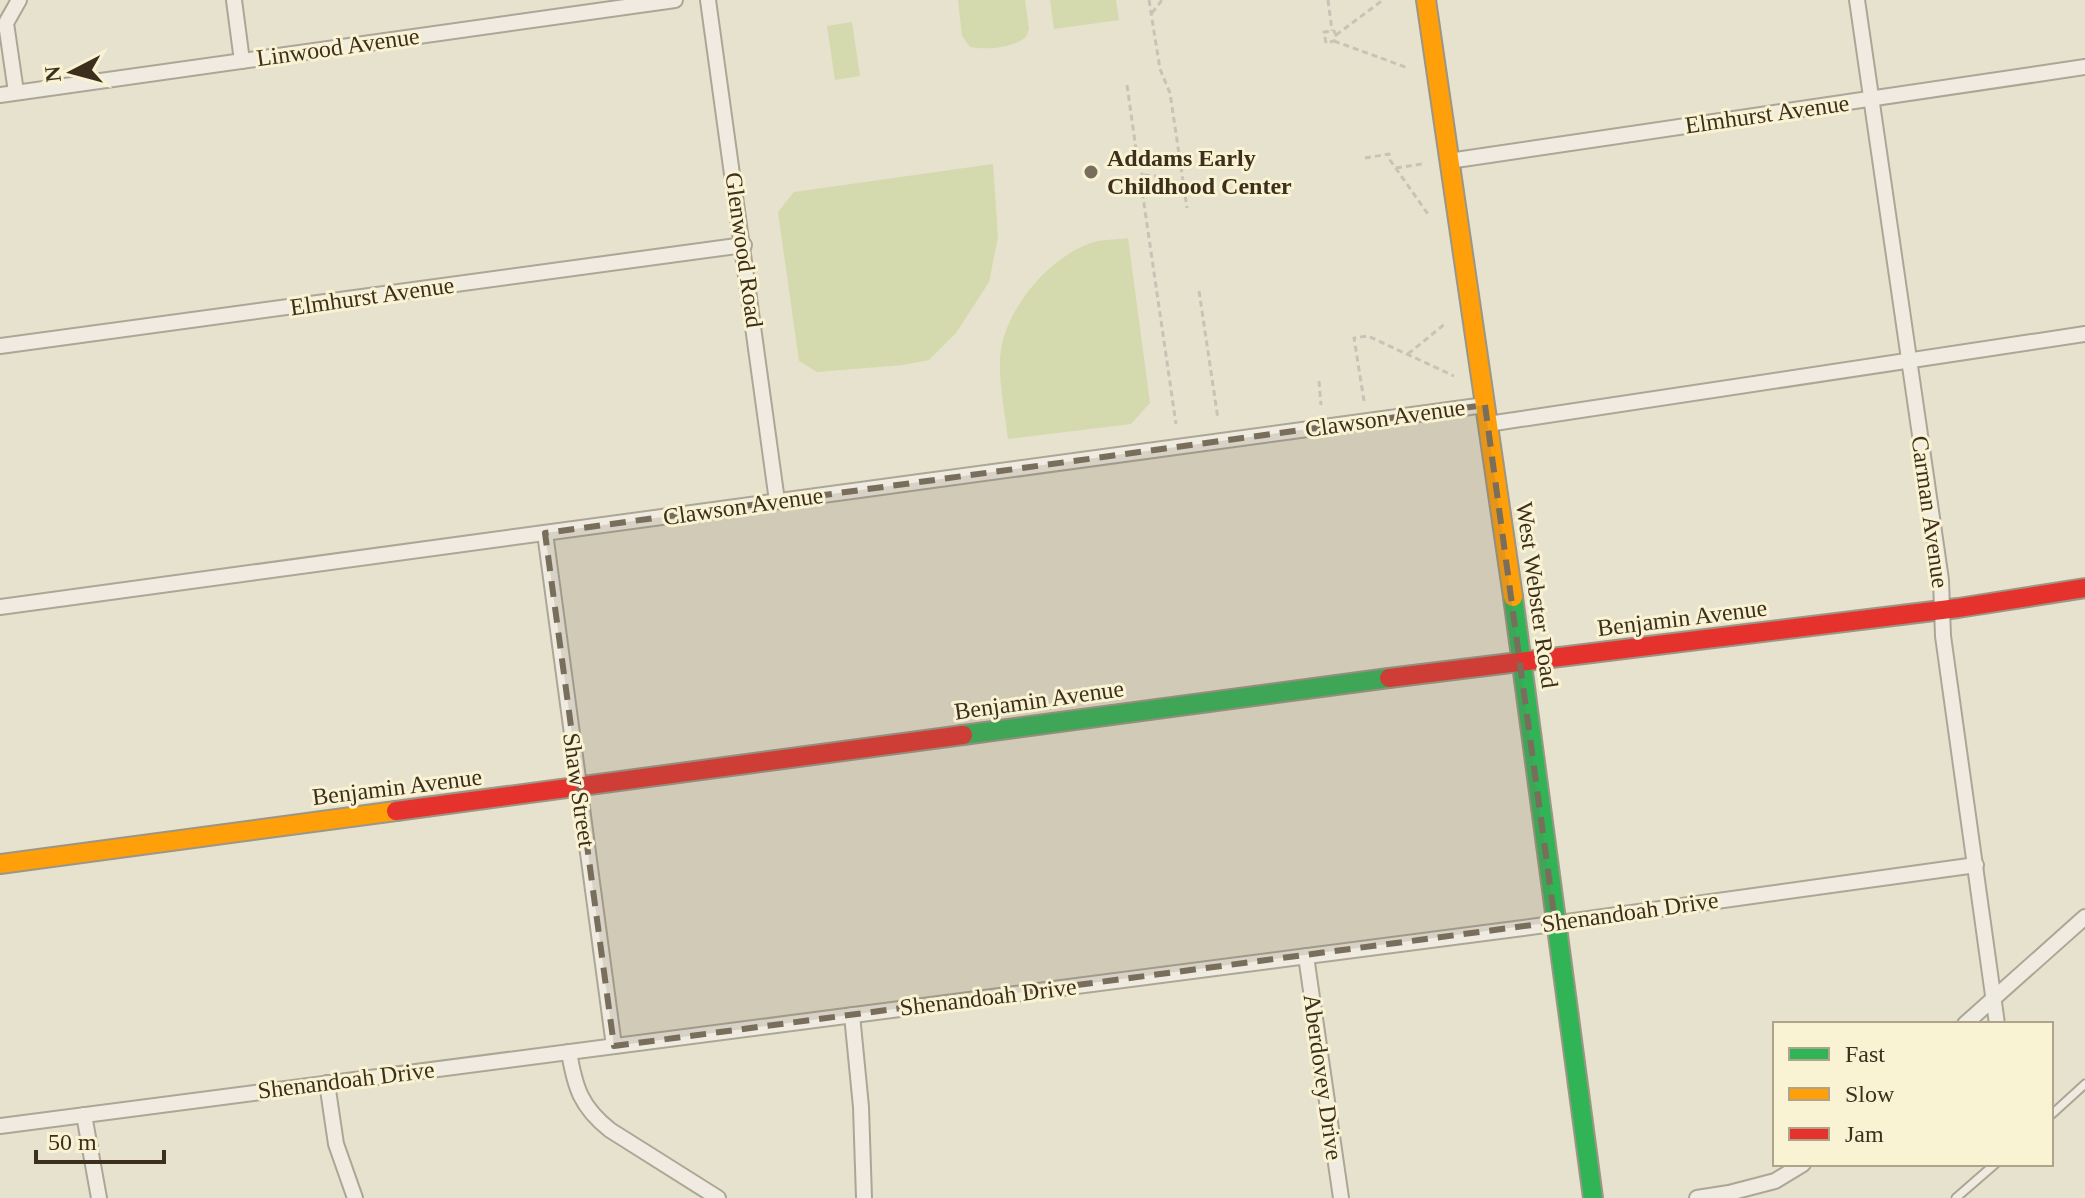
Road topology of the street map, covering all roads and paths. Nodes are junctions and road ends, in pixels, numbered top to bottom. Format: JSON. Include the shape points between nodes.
{"nodes":[{"id":1,"x":19,"y":0,"type":"edge"},
{"id":2,"x":234,"y":0,"type":"edge"},
{"id":3,"x":675,"y":0,"type":"edge"},
{"id":4,"x":708,"y":0,"type":"edge"},
{"id":5,"x":1149,"y":0,"type":"edge"},
{"id":6,"x":1162,"y":0,"type":"edge"},
{"id":7,"x":1328,"y":0,"type":"edge"},
{"id":8,"x":1383,"y":0,"type":"edge"},
{"id":9,"x":1426,"y":0,"type":"edge"},
{"id":10,"x":1857,"y":0,"type":"edge"},
{"id":11,"x":1151,"y":15,"type":"junction"},
{"id":12,"x":3,"y":20,"type":"edge"},
{"id":13,"x":1334,"y":33,"type":"junction"},
{"id":14,"x":1334,"y":41,"type":"junction"},
{"id":15,"x":242,"y":61,"type":"junction"},
{"id":16,"x":2085,"y":67,"type":"edge"},
{"id":17,"x":1408,"y":68,"type":"dead end"},
{"id":18,"x":1127,"y":85,"type":"dead end"},
{"id":19,"x":16,"y":92,"type":"junction"},
{"id":20,"x":0,"y":95,"type":"edge"},
{"id":21,"x":1871,"y":99,"type":"junction"},
{"id":22,"x":1365,"y":158,"type":"dead end"},
{"id":23,"x":1449,"y":161,"type":"junction"},
{"id":24,"x":1422,"y":164,"type":"dead end"},
{"id":25,"x":1396,"y":168,"type":"junction"},
{"id":26,"x":1143,"y":175,"type":"junction"},
{"id":27,"x":1156,"y":176,"type":"dead end"},
{"id":28,"x":1187,"y":208,"type":"dead end"},
{"id":29,"x":1430,"y":217,"type":"dead end"},
{"id":30,"x":744,"y":245,"type":"junction"},
{"id":31,"x":1199,"y":291,"type":"dead end"},
{"id":32,"x":1446,"y":323,"type":"dead end"},
{"id":33,"x":2085,"y":334,"type":"edge"},
{"id":34,"x":0,"y":346,"type":"edge"},
{"id":35,"x":1408,"y":354,"type":"junction"},
{"id":36,"x":1909,"y":360,"type":"junction"},
{"id":37,"x":1454,"y":376,"type":"dead end"},
{"id":38,"x":1319,"y":381,"type":"dead end"},
{"id":39,"x":1364,"y":401,"type":"dead end"},
{"id":40,"x":1321,"y":405,"type":"dead end"},
{"id":41,"x":1486,"y":414,"type":"junction"},
{"id":42,"x":1218,"y":419,"type":"dead end"},
{"id":43,"x":1176,"y":424,"type":"dead end"},
{"id":44,"x":777,"y":501,"type":"junction"},
{"id":45,"x":545,"y":533,"type":"junction"},
{"id":46,"x":2085,"y":588,"type":"edge"},
{"id":47,"x":0,"y":600,"type":"edge"},
{"id":48,"x":0,"y":607,"type":"edge"},
{"id":49,"x":1944,"y":610,"type":"junction"},
{"id":50,"x":1522,"y":661,"type":"junction"},
{"id":51,"x":579,"y":788,"type":"junction"},
{"id":52,"x":0,"y":864,"type":"edge"},
{"id":53,"x":1976,"y":865,"type":"junction"},
{"id":54,"x":2085,"y":917,"type":"edge"},
{"id":55,"x":1555,"y":922,"type":"junction"},
{"id":56,"x":1306,"y":956,"type":"junction"},
{"id":57,"x":1995,"y":998,"type":"junction"},
{"id":58,"x":852,"y":1015,"type":"junction"},
{"id":59,"x":1967,"y":1022,"type":"edge"},
{"id":60,"x":1997,"y":1022,"type":"edge"},
{"id":61,"x":614,"y":1046,"type":"junction"},
{"id":62,"x":569,"y":1052,"type":"junction"},
{"id":63,"x":327,"y":1083,"type":"junction"},
{"id":64,"x":2085,"y":1084,"type":"edge"},
{"id":65,"x":2053,"y":1113,"type":"edge"},
{"id":66,"x":84,"y":1115,"type":"junction"},
{"id":67,"x":0,"y":1126,"type":"edge"},
{"id":68,"x":1800,"y":1166,"type":"edge"},
{"id":69,"x":1993,"y":1166,"type":"edge"},
{"id":70,"x":99,"y":1198,"type":"edge"},
{"id":71,"x":355,"y":1198,"type":"edge"},
{"id":72,"x":718,"y":1198,"type":"edge"},
{"id":73,"x":864,"y":1198,"type":"edge"},
{"id":74,"x":1341,"y":1198,"type":"edge"},
{"id":75,"x":1593,"y":1198,"type":"edge"},
{"id":76,"x":1697,"y":1198,"type":"edge"},
{"id":77,"x":1956,"y":1198,"type":"edge"}],
"edges":[{"from":1,"to":12,"type":"street"},
{"from":2,"to":15,"type":"street"},
{"from":3,"to":15,"type":"street","name":"Linwood Avenue"},
{"from":4,"to":30,"type":"street","name":"Glenwood Road"},
{"from":5,"to":11,"type":"path"},
{"from":6,"to":11,"type":"path"},
{"from":7,"to":13,"type":"path"},
{"from":8,"to":13,"type":"path"},
{"from":9,"to":23,"type":"street","name":"West Webster Road"},
{"from":10,"to":21,"type":"street","name":"Carman Avenue"},
{"from":11,"to":28,"type":"path","via":[[1160,69],[1170,93]]},
{"from":12,"to":19,"type":"street"},
{"from":13,"to":14,"type":"path"},
{"from":13,"to":14,"type":"path","via":[[1324,32],[1326,43]]},
{"from":14,"to":17,"type":"path"},
{"from":15,"to":19,"type":"street","name":"Linwood Avenue"},
{"from":16,"to":21,"type":"street","name":"Elmhurst Avenue"},
{"from":18,"to":26,"type":"path"},
{"from":19,"to":20,"type":"street","name":"Linwood Avenue"},
{"from":21,"to":23,"type":"street","name":"Elmhurst Avenue"},
{"from":21,"to":36,"type":"street","name":"Carman Avenue"},
{"from":22,"to":25,"type":"path","via":[[1389,154]]},
{"from":23,"to":41,"type":"street","name":"West Webster Road"},
{"from":24,"to":25,"type":"path"},
{"from":25,"to":29,"type":"path"},
{"from":26,"to":27,"type":"path"},
{"from":26,"to":43,"type":"path"},
{"from":30,"to":34,"type":"street","name":"Elmhurst Avenue"},
{"from":30,"to":44,"type":"street","name":"Glenwood Road"},
{"from":31,"to":42,"type":"path"},
{"from":32,"to":35,"type":"path"},
{"from":33,"to":36,"type":"street","name":"Clawson Avenue"},
{"from":35,"to":37,"type":"path"},
{"from":35,"to":39,"type":"path","via":[[1368,336],[1354,338]]},
{"from":36,"to":41,"type":"street","name":"Clawson Avenue"},
{"from":36,"to":49,"type":"street","name":"Carman Avenue"},
{"from":38,"to":40,"type":"path"},
{"from":41,"to":44,"type":"street","name":"Clawson Avenue"},
{"from":41,"to":50,"type":"street","name":"West Webster Road"},
{"from":44,"to":45,"type":"street","name":"Clawson Avenue"},
{"from":45,"to":48,"type":"street","name":"Clawson Avenue"},
{"from":45,"to":51,"type":"street","name":"Shaw Street"},
{"from":46,"to":49,"type":"street","name":"Benjamin Avenue"},
{"from":47,"to":48,"type":"street"},
{"from":49,"to":50,"type":"street","name":"Benjamin Avenue"},
{"from":49,"to":53,"type":"street","name":"Carman Avenue","via":[[1943,636]]},
{"from":50,"to":51,"type":"street","name":"Benjamin Avenue"},
{"from":50,"to":55,"type":"street","name":"West Webster Road"},
{"from":51,"to":52,"type":"street","name":"Benjamin Avenue"},
{"from":51,"to":61,"type":"street","name":"Shaw Street"},
{"from":53,"to":55,"type":"street","name":"Shenandoah Drive"},
{"from":53,"to":57,"type":"street","name":"Carman Avenue"},
{"from":54,"to":57,"type":"street"},
{"from":55,"to":56,"type":"street","name":"Shenandoah Drive"},
{"from":55,"to":75,"type":"street","name":"West Webster Road"},
{"from":56,"to":58,"type":"street","name":"Shenandoah Drive"},
{"from":56,"to":74,"type":"street","name":"Aberdovey Drive"},
{"from":57,"to":59,"type":"street"},
{"from":57,"to":60,"type":"street","name":"Carman Avenue"},
{"from":58,"to":61,"type":"street","name":"Shenandoah Drive"},
{"from":58,"to":73,"type":"street"},
{"from":61,"to":62,"type":"street","name":"Shenandoah Drive"},
{"from":62,"to":63,"type":"street","name":"Shenandoah Drive"},
{"from":62,"to":72,"type":"street","via":[[579,1094],[595,1118]]},
{"from":63,"to":66,"type":"street","name":"Shenandoah Drive"},
{"from":63,"to":71,"type":"street","via":[[336,1144]]},
{"from":64,"to":65,"type":"lane"},
{"from":66,"to":67,"type":"street","name":"Shenandoah Drive"},
{"from":66,"to":70,"type":"street"},
{"from":68,"to":76,"type":"street","via":[[1775,1181]]},
{"from":69,"to":77,"type":"lane"}]}
